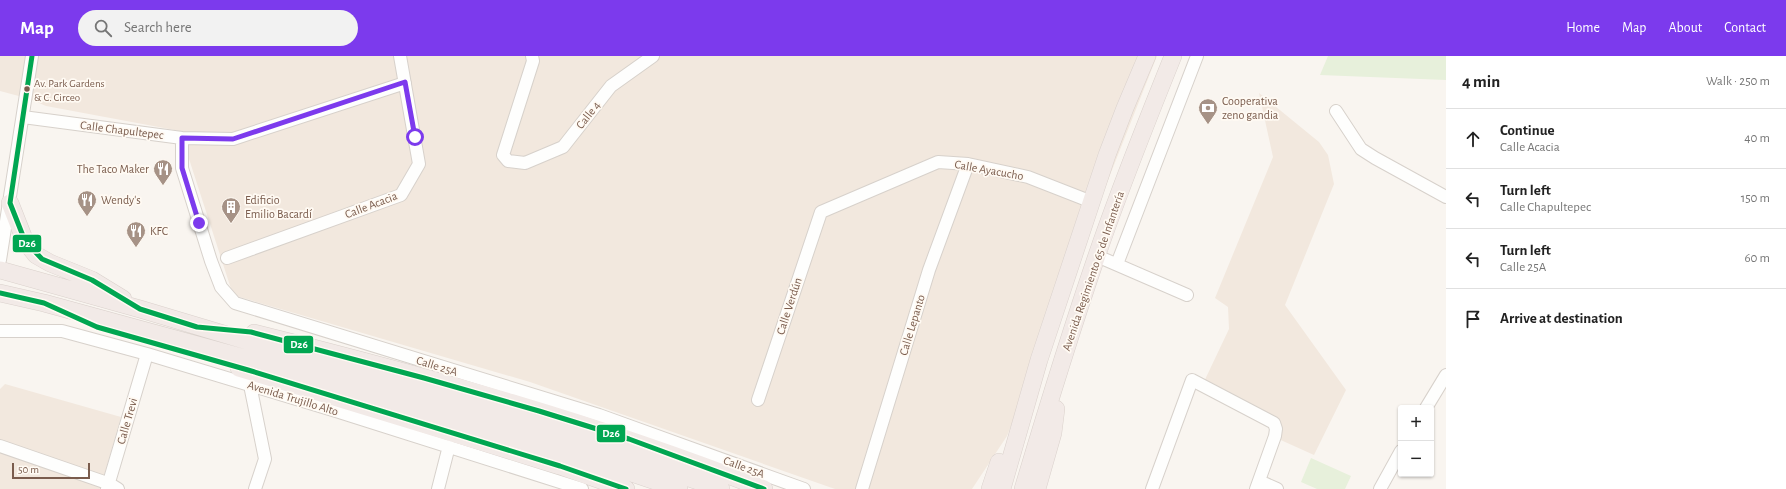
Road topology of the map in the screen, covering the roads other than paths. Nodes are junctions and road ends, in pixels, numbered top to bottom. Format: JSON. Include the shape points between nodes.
{"nodes":[{"id":1,"x":32,"y":56,"type":"edge"},
{"id":2,"x":400,"y":56,"type":"edge"},
{"id":3,"x":532,"y":56,"type":"edge"},
{"id":4,"x":653,"y":56,"type":"edge"},
{"id":5,"x":1147,"y":56,"type":"edge"},
{"id":6,"x":1173,"y":56,"type":"edge"},
{"id":7,"x":1197,"y":56,"type":"edge"},
{"id":8,"x":405,"y":82,"type":"junction"},
{"id":9,"x":1336,"y":111,"type":"dead end"},
{"id":10,"x":23,"y":117,"type":"junction"},
{"id":11,"x":182,"y":138,"type":"junction"},
{"id":12,"x":968,"y":164,"type":"junction"},
{"id":13,"x":1446,"y":197,"type":"edge"},
{"id":14,"x":5,"y":202,"type":"edge"},
{"id":15,"x":1092,"y":202,"type":"junction"},
{"id":16,"x":821,"y":212,"type":"joint"},
{"id":17,"x":1097,"y":256,"type":"junction"},
{"id":18,"x":227,"y":258,"type":"dead end"},
{"id":19,"x":0,"y":260,"type":"edge"},
{"id":20,"x":1117,"y":264,"type":"junction"},
{"id":21,"x":0,"y":270,"type":"edge"},
{"id":22,"x":0,"y":293,"type":"edge"},
{"id":23,"x":1187,"y":296,"type":"dead end"},
{"id":24,"x":44,"y":303,"type":"junction"},
{"id":25,"x":140,"y":309,"type":"junction"},
{"id":26,"x":197,"y":327,"type":"junction"},
{"id":27,"x":0,"y":330,"type":"edge"},
{"id":28,"x":147,"y":354,"type":"junction"},
{"id":29,"x":1062,"y":359,"type":"junction"},
{"id":30,"x":1039,"y":360,"type":"junction"},
{"id":31,"x":1446,"y":375,"type":"edge"},
{"id":32,"x":357,"y":382,"type":"junction"},
{"id":33,"x":250,"y":385,"type":"junction"},
{"id":34,"x":758,"y":400,"type":"dead end"},
{"id":35,"x":1428,"y":405,"type":"edge"},
{"id":36,"x":0,"y":446,"type":"edge"},
{"id":37,"x":449,"y":446,"type":"junction"},
{"id":38,"x":1398,"y":456,"type":"edge"},
{"id":39,"x":560,"y":485,"type":"edge"},
{"id":40,"x":1258,"y":485,"type":"edge"},
{"id":41,"x":112,"y":487,"type":"edge"},
{"id":42,"x":255,"y":489,"type":"edge"},
{"id":43,"x":438,"y":489,"type":"edge"},
{"id":44,"x":582,"y":489,"type":"edge"},
{"id":45,"x":626,"y":489,"type":"edge"},
{"id":46,"x":679,"y":489,"type":"edge"},
{"id":47,"x":721,"y":489,"type":"edge"},
{"id":48,"x":764,"y":489,"type":"edge"},
{"id":49,"x":804,"y":489,"type":"edge"},
{"id":50,"x":862,"y":489,"type":"edge"},
{"id":51,"x":990,"y":489,"type":"edge"},
{"id":52,"x":1002,"y":489,"type":"edge"},
{"id":53,"x":1023,"y":489,"type":"edge"},
{"id":54,"x":1037,"y":489,"type":"edge"},
{"id":55,"x":1152,"y":489,"type":"edge"},
{"id":56,"x":1277,"y":489,"type":"edge"},
{"id":57,"x":1380,"y":489,"type":"edge"}],
"edges":[{"from":1,"to":10,"type":"street"},
{"from":2,"to":8,"type":"street","name":"Calle Acacia"},
{"from":3,"to":4,"type":"street","name":"Calle 4","via":[[533,61],[503,155],[508,161],[525,163],[563,147],[611,86]]},
{"from":5,"to":15,"type":"highway","name":"Avenida Regimiento 65 de Infantería","via":[[1125,108]]},
{"from":6,"to":17,"type":"highway","name":"Avenida Regimiento 65 de Infantería"},
{"from":7,"to":20,"type":"street"},
{"from":8,"to":11,"type":"street","name":"Calle Chapultepec","via":[[233,139]]},
{"from":8,"to":18,"type":"street","name":"Calle Acacia","via":[[419,164],[401,195]]},
{"from":9,"to":13,"type":"street","via":[[1361,149]]},
{"from":10,"to":11,"type":"street","name":"Calle Chapultepec"},
{"from":10,"to":14,"type":"street"},
{"from":11,"to":49,"type":"street","name":"Calle 25A","via":[[182,168],[211,261],[221,287],[235,303],[599,415]]},
{"from":12,"to":15,"type":"street","name":"Calle Ayacucho","via":[[1028,177]]},
{"from":12,"to":16,"type":"street","name":"Calle Ayacucho","via":[[938,162]]},
{"from":12,"to":50,"type":"street","name":"Calle Lepanto","via":[[929,270]]},
{"from":14,"to":19,"type":"street"},
{"from":14,"to":25,"type":"highway","via":[[25,242],[36,255],[92,280]]},
{"from":15,"to":30,"type":"highway","name":"Avenida Regimiento 65 de Infantería"},
{"from":16,"to":34,"type":"street","name":"Calle Verdún"},
{"from":17,"to":20,"type":"street"},
{"from":17,"to":29,"type":"highway","name":"Avenida Regimiento 65 de Infantería"},
{"from":20,"to":23,"type":"street"},
{"from":21,"to":25,"type":"highway"},
{"from":22,"to":24,"type":"highway"},
{"from":24,"to":32,"type":"highway"},
{"from":24,"to":45,"type":"highway","via":[[97,328],[256,372],[560,466]]},
{"from":25,"to":26,"type":"highway"},
{"from":26,"to":32,"type":"highway"},
{"from":26,"to":48,"type":"highway","via":[[251,332],[424,378],[629,439]]},
{"from":27,"to":28,"type":"street","name":"Avenida Trujillo Alto","via":[[62,331]]},
{"from":28,"to":33,"type":"street","name":"Avenida Trujillo Alto"},
{"from":28,"to":41,"type":"street","name":"Calle Trevi"},
{"from":29,"to":53,"type":"highway","name":"Avenida Regimiento 65 de Infantería"},
{"from":29,"to":54,"type":"highway","via":[[1053,433]]},
{"from":30,"to":51,"type":"highway","via":[[1015,410]]},
{"from":30,"to":52,"type":"highway","name":"Avenida Regimiento 65 de Infantería"},
{"from":31,"to":35,"type":"street"},
{"from":32,"to":46,"type":"highway"},
{"from":32,"to":47,"type":"highway","via":[[570,437]]},
{"from":33,"to":37,"type":"street","name":"Avenida Trujillo Alto"},
{"from":33,"to":42,"type":"street","via":[[265,459]]},
{"from":36,"to":41,"type":"street"},
{"from":37,"to":39,"type":"street","name":"Avenida Trujillo Alto"},
{"from":37,"to":43,"type":"street"},
{"from":38,"to":57,"type":"street"},
{"from":39,"to":44,"type":"street","name":"Avenida Trujillo Alto"},
{"from":40,"to":55,"type":"street","via":[[1275,436],[1274,424],[1192,380]]},
{"from":40,"to":56,"type":"street"}]}
